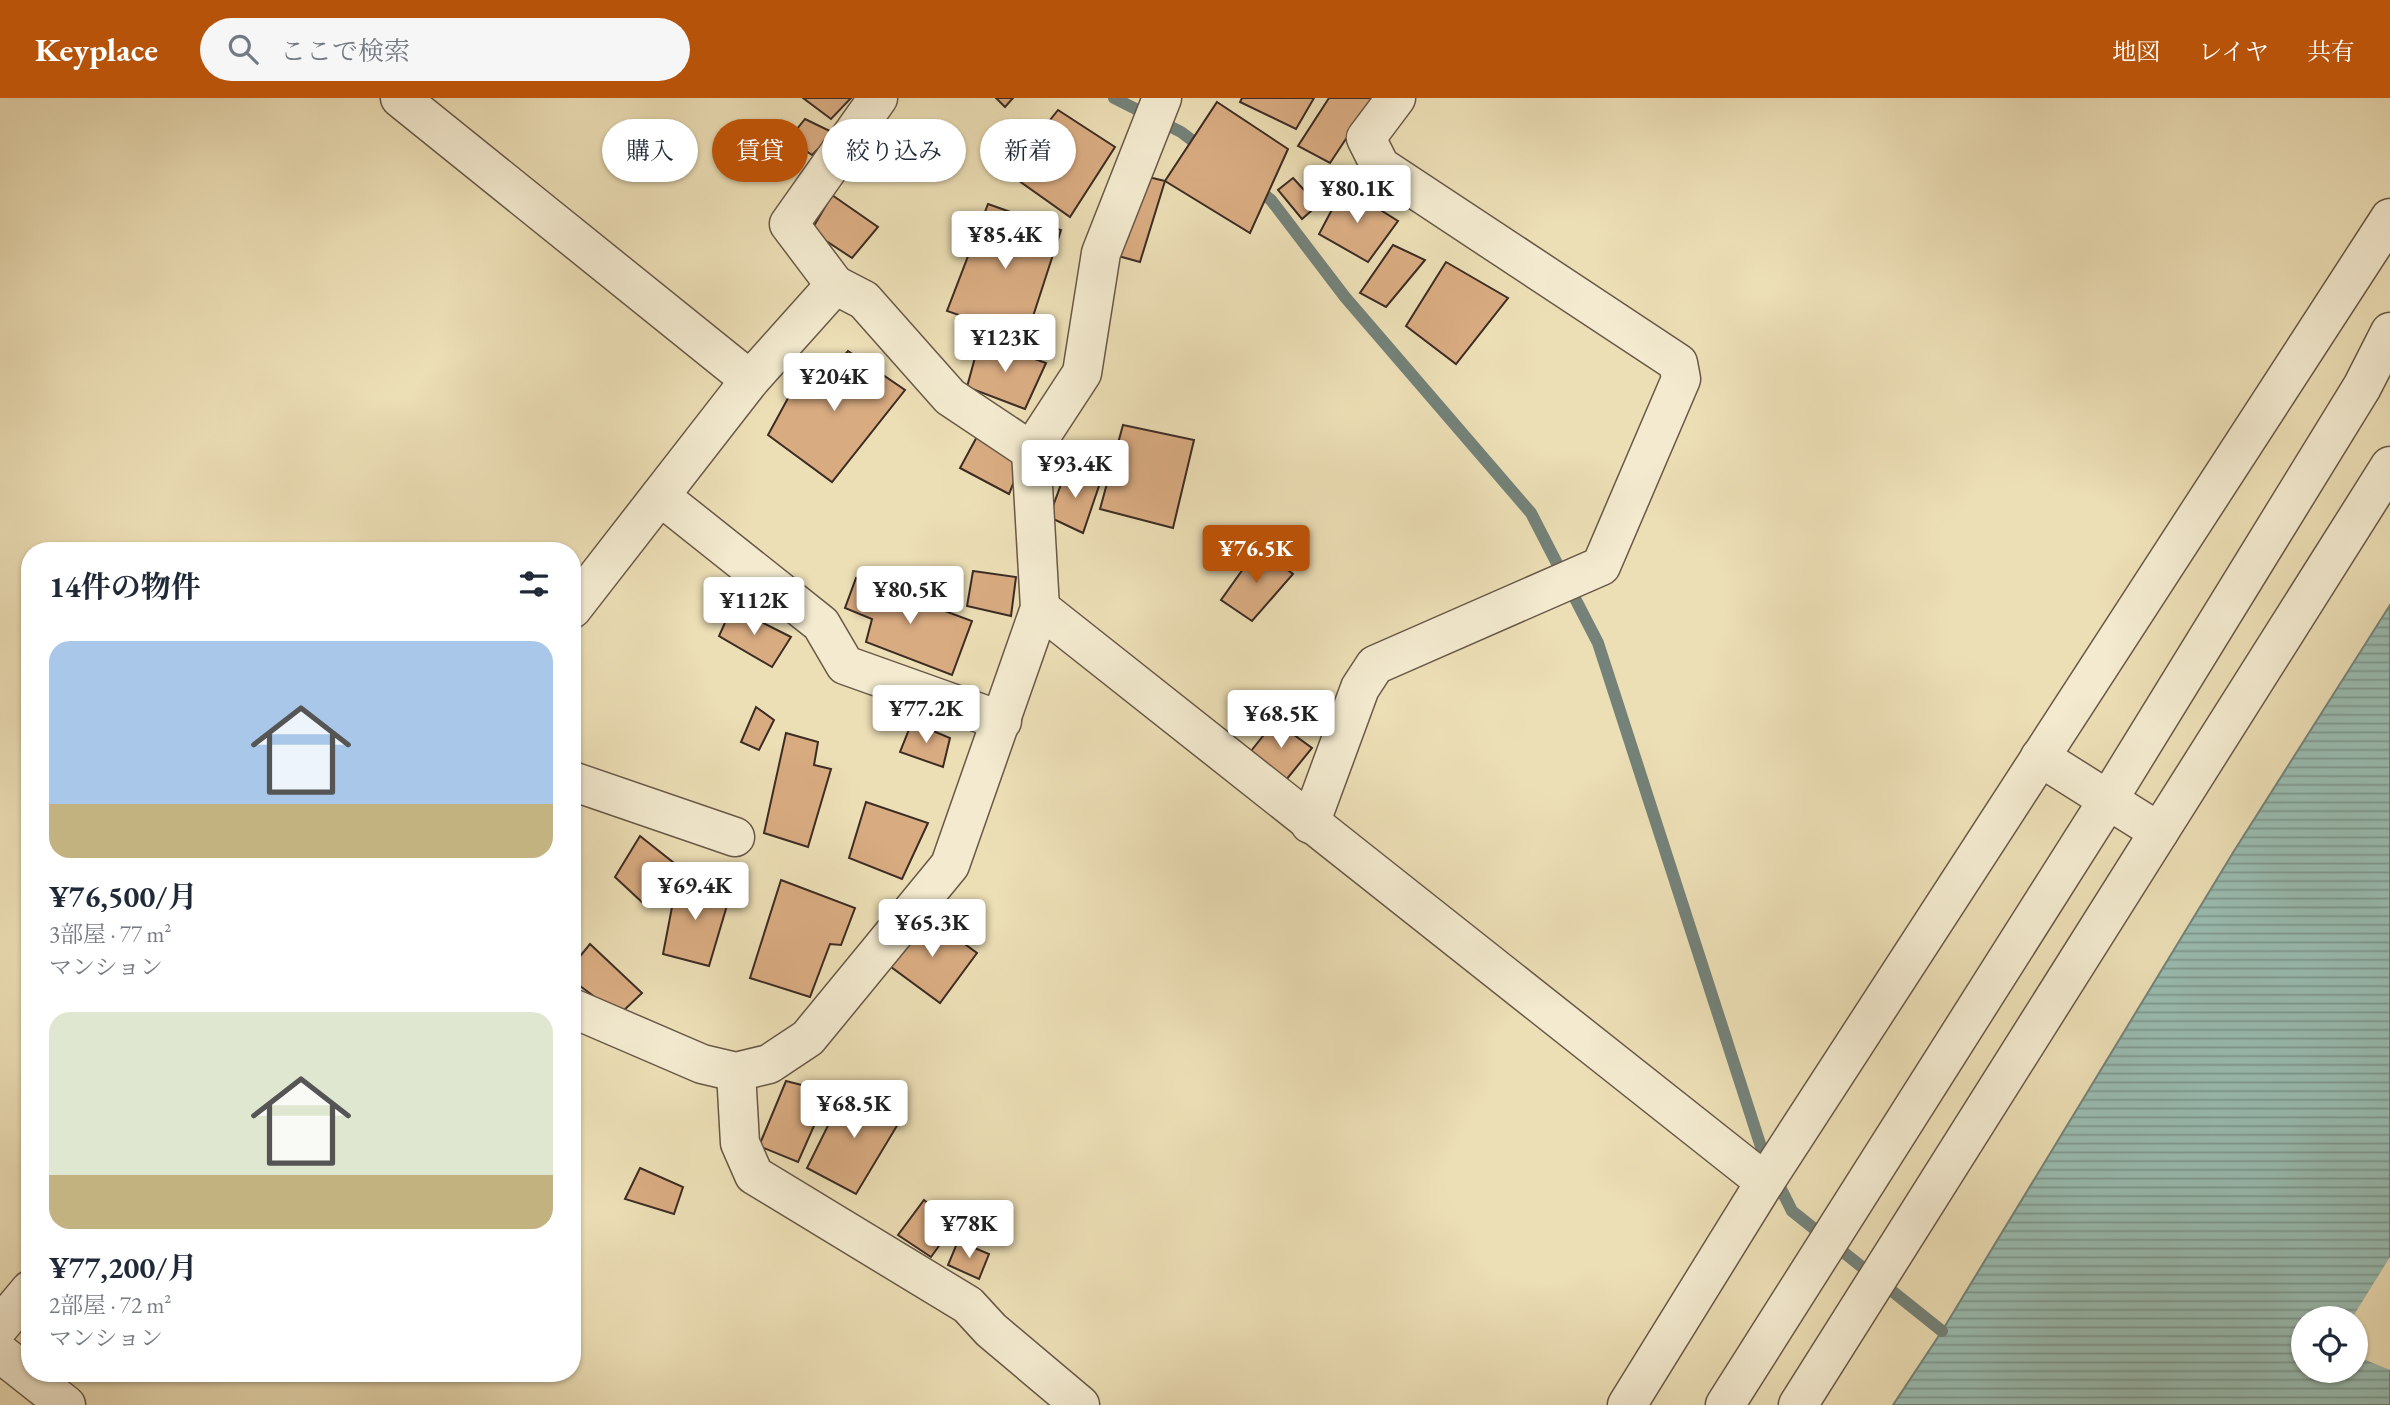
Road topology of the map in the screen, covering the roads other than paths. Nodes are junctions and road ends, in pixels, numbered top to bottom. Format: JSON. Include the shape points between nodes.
{"nodes":[{"id":1,"x":400,"y":98,"type":"edge"},
{"id":2,"x":878,"y":98,"type":"edge"},
{"id":3,"x":1163,"y":98,"type":"edge"},
{"id":4,"x":1396,"y":98,"type":"edge"},
{"id":5,"x":2390,"y":218,"type":"edge"},
{"id":6,"x":835,"y":285,"type":"junction"},
{"id":7,"x":2390,"y":332,"type":"edge"},
{"id":8,"x":750,"y":380,"type":"junction"},
{"id":9,"x":1031,"y":451,"type":"junction"},
{"id":10,"x":2390,"y":466,"type":"edge"},
{"id":11,"x":660,"y":496,"type":"junction"},
{"id":12,"x":581,"y":597,"type":"edge"},
{"id":13,"x":1040,"y":608,"type":"junction"},
{"id":14,"x":1002,"y":721,"type":"junction"},
{"id":15,"x":2040,"y":757,"type":"junction"},
{"id":16,"x":581,"y":783,"type":"edge"},
{"id":17,"x":2108,"y":800,"type":"junction"},
{"id":18,"x":1310,"y":824,"type":"junction"},
{"id":19,"x":2159,"y":832,"type":"junction"},
{"id":20,"x":735,"y":837,"type":"dead end"},
{"id":21,"x":581,"y":1012,"type":"edge"},
{"id":22,"x":736,"y":1072,"type":"junction"},
{"id":23,"x":1765,"y":1182,"type":"junction"},
{"id":24,"x":21,"y":1301,"type":"edge"},
{"id":25,"x":0,"y":1326,"type":"edge"},
{"id":26,"x":0,"y":1353,"type":"edge"},
{"id":27,"x":21,"y":1370,"type":"edge"},
{"id":28,"x":37,"y":1382,"type":"edge"},
{"id":29,"x":66,"y":1405,"type":"edge"},
{"id":30,"x":1080,"y":1405,"type":"edge"},
{"id":31,"x":1627,"y":1405,"type":"edge"},
{"id":32,"x":1725,"y":1405,"type":"edge"},
{"id":33,"x":1798,"y":1405,"type":"edge"}],
"edges":[{"from":1,"to":8,"type":"street"},
{"from":2,"to":6,"type":"street","via":[[789,224]]},
{"from":3,"to":9,"type":"street","via":[[1101,253],[1082,373]]},
{"from":4,"to":18,"type":"street","via":[[1366,138],[1380,166],[1678,363],[1681,379],[1601,566],[1376,665],[1360,688]]},
{"from":5,"to":15,"type":"street"},
{"from":6,"to":8,"type":"street"},
{"from":6,"to":9,"type":"street","via":[[864,300],[950,397]]},
{"from":7,"to":17,"type":"street","via":[[2362,387]]},
{"from":8,"to":11,"type":"street"},
{"from":9,"to":13,"type":"street"},
{"from":10,"to":19,"type":"street"},
{"from":11,"to":12,"type":"street"},
{"from":11,"to":14,"type":"street","via":[[821,624],[845,665]]},
{"from":13,"to":14,"type":"street"},
{"from":13,"to":18,"type":"street"},
{"from":14,"to":22,"type":"street","via":[[950,865],[808,1038],[769,1064]]},
{"from":15,"to":17,"type":"street"},
{"from":15,"to":23,"type":"street"},
{"from":16,"to":20,"type":"street"},
{"from":17,"to":19,"type":"street"},
{"from":17,"to":32,"type":"street"},
{"from":18,"to":23,"type":"street"},
{"from":19,"to":33,"type":"street"},
{"from":21,"to":22,"type":"street","via":[[702,1064]]},
{"from":22,"to":30,"type":"street","via":[[740,1143],[754,1175],[968,1305]]},
{"from":23,"to":31,"type":"street"},
{"from":24,"to":25,"type":"street"},
{"from":26,"to":27,"type":"street"},
{"from":28,"to":29,"type":"street"}]}
